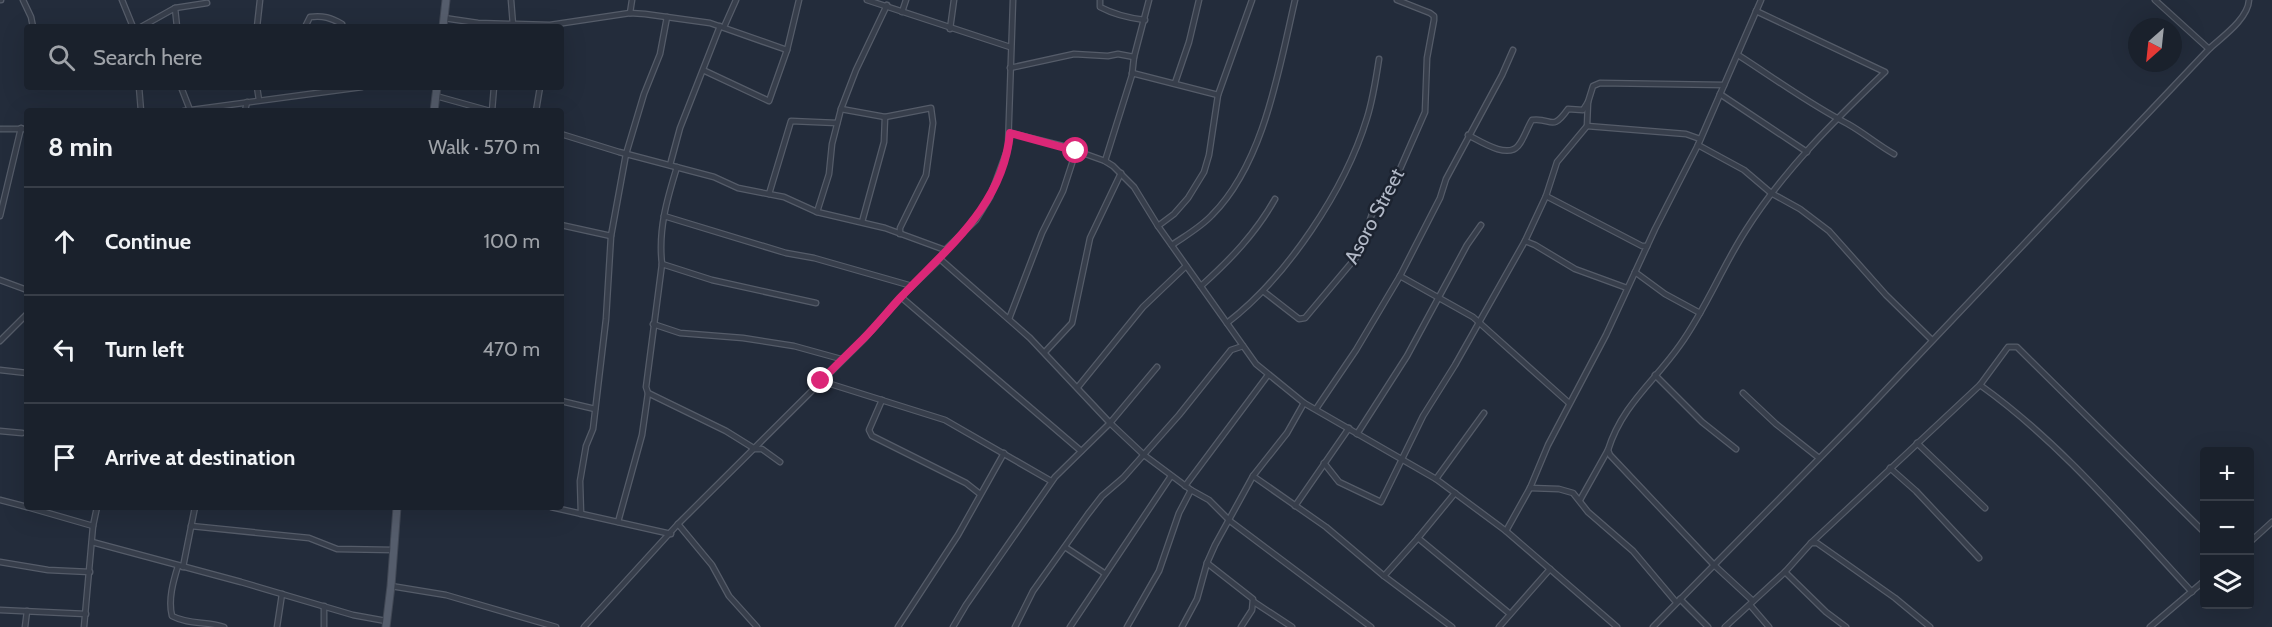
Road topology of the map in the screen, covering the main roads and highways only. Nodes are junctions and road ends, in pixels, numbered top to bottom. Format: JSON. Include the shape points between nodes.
{"nodes":[{"id":1,"x":446,"y":0,"type":"edge"},
{"id":2,"x":443,"y":24,"type":"edge"},
{"id":3,"x":437,"y":90,"type":"edge"},
{"id":4,"x":434,"y":108,"type":"edge"},
{"id":5,"x":397,"y":510,"type":"edge"},
{"id":6,"x":386,"y":624,"type":"edge"}],
"edges":[{"from":1,"to":2,"type":"main road"},
{"from":3,"to":4,"type":"main road"},
{"from":5,"to":6,"type":"main road"}]}
